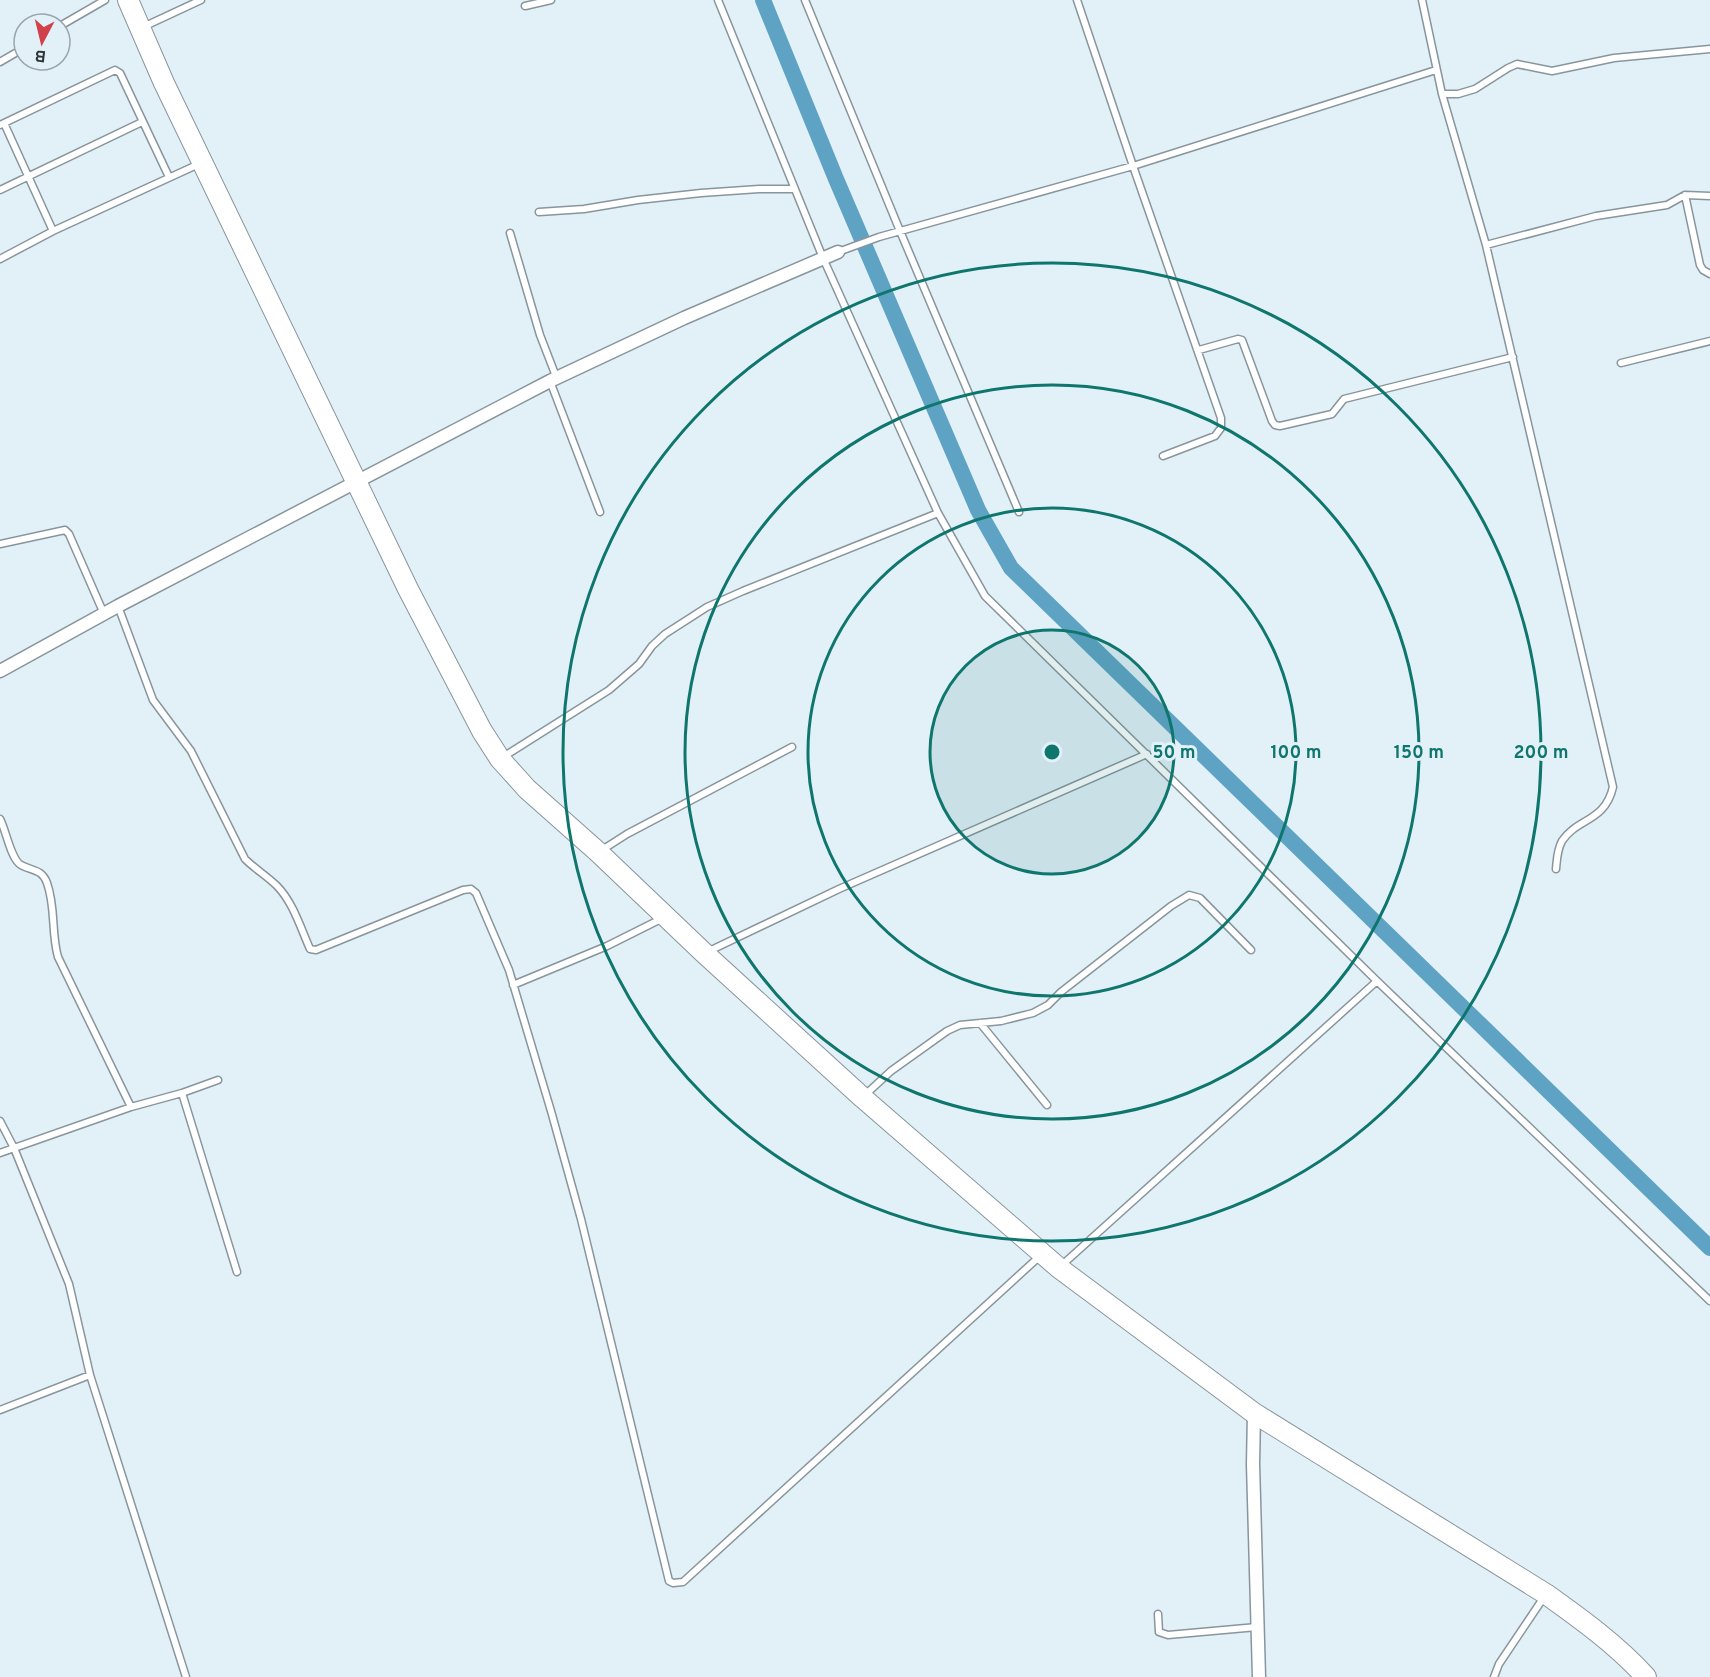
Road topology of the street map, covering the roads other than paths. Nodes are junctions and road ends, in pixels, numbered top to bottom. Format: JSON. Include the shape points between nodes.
{"nodes":[{"id":1,"x":105,"y":0,"type":"edge"},
{"id":2,"x":128,"y":0,"type":"edge"},
{"id":3,"x":201,"y":0,"type":"edge"},
{"id":4,"x":551,"y":0,"type":"edge"},
{"id":5,"x":718,"y":0,"type":"edge"},
{"id":6,"x":805,"y":0,"type":"edge"},
{"id":7,"x":1077,"y":0,"type":"edge"},
{"id":8,"x":1422,"y":0,"type":"edge"},
{"id":9,"x":525,"y":6,"type":"dead end"},
{"id":10,"x":72,"y":19,"type":"edge"},
{"id":11,"x":139,"y":28,"type":"junction"},
{"id":12,"x":1710,"y":49,"type":"edge"},
{"id":13,"x":1436,"y":70,"type":"junction"},
{"id":14,"x":1442,"y":94,"type":"junction"},
{"id":15,"x":142,"y":122,"type":"junction"},
{"id":16,"x":2,"y":124,"type":"edge"},
{"id":17,"x":202,"y":162,"type":"junction"},
{"id":18,"x":1133,"y":166,"type":"junction"},
{"id":19,"x":28,"y":177,"type":"junction"},
{"id":20,"x":169,"y":177,"type":"junction"},
{"id":21,"x":794,"y":189,"type":"junction"},
{"id":22,"x":0,"y":190,"type":"edge"},
{"id":23,"x":1685,"y":195,"type":"junction"},
{"id":24,"x":1710,"y":196,"type":"edge"},
{"id":25,"x":539,"y":212,"type":"dead end"},
{"id":26,"x":53,"y":231,"type":"junction"},
{"id":27,"x":900,"y":231,"type":"junction"},
{"id":28,"x":510,"y":233,"type":"dead end"},
{"id":29,"x":1486,"y":244,"type":"junction"},
{"id":30,"x":838,"y":252,"type":"joint"},
{"id":31,"x":823,"y":258,"type":"junction"},
{"id":32,"x":0,"y":259,"type":"edge"},
{"id":33,"x":1710,"y":274,"type":"edge"},
{"id":34,"x":1710,"y":341,"type":"edge"},
{"id":35,"x":1199,"y":350,"type":"junction"},
{"id":36,"x":1513,"y":357,"type":"junction"},
{"id":37,"x":1621,"y":363,"type":"dead end"},
{"id":38,"x":553,"y":380,"type":"junction"},
{"id":39,"x":1163,"y":456,"type":"dead end"},
{"id":40,"x":356,"y":483,"type":"junction"},
{"id":41,"x":600,"y":512,"type":"dead end"},
{"id":42,"x":1019,"y":512,"type":"dead end"},
{"id":43,"x":938,"y":513,"type":"junction"},
{"id":44,"x":0,"y":544,"type":"edge"},
{"id":45,"x":118,"y":606,"type":"junction"},
{"id":46,"x":104,"y":614,"type":"junction"},
{"id":47,"x":0,"y":671,"type":"edge"},
{"id":48,"x":792,"y":747,"type":"dead end"},
{"id":49,"x":1147,"y":754,"type":"junction"},
{"id":50,"x":500,"y":759,"type":"junction"},
{"id":51,"x":0,"y":819,"type":"edge"},
{"id":52,"x":598,"y":852,"type":"junction"},
{"id":53,"x":1556,"y":869,"type":"dead end"},
{"id":54,"x":666,"y":916,"type":"junction"},
{"id":55,"x":1251,"y":950,"type":"dead end"},
{"id":56,"x":704,"y":953,"type":"junction"},
{"id":57,"x":1377,"y":981,"type":"junction"},
{"id":58,"x":513,"y":985,"type":"junction"},
{"id":59,"x":980,"y":1023,"type":"junction"},
{"id":60,"x":218,"y":1080,"type":"dead end"},
{"id":61,"x":182,"y":1093,"type":"junction"},
{"id":62,"x":862,"y":1098,"type":"junction"},
{"id":63,"x":1047,"y":1105,"type":"dead end"},
{"id":64,"x":131,"y":1107,"type":"junction"},
{"id":65,"x":0,"y":1121,"type":"edge"},
{"id":66,"x":14,"y":1149,"type":"junction"},
{"id":67,"x":0,"y":1154,"type":"edge"},
{"id":68,"x":1043,"y":1254,"type":"junction"},
{"id":69,"x":1059,"y":1268,"type":"junction"},
{"id":70,"x":237,"y":1272,"type":"dead end"},
{"id":71,"x":1710,"y":1301,"type":"edge"},
{"id":72,"x":90,"y":1375,"type":"junction"},
{"id":73,"x":0,"y":1410,"type":"edge"},
{"id":74,"x":1254,"y":1413,"type":"junction"},
{"id":75,"x":1546,"y":1594,"type":"junction"},
{"id":76,"x":1158,"y":1614,"type":"dead end"},
{"id":77,"x":1258,"y":1627,"type":"junction"},
{"id":78,"x":186,"y":1677,"type":"edge"},
{"id":79,"x":1259,"y":1677,"type":"edge"},
{"id":80,"x":1494,"y":1677,"type":"edge"},
{"id":81,"x":1646,"y":1677,"type":"edge"}],
"edges":[{"from":1,"to":10,"type":"lane"},
{"from":2,"to":11,"type":"main road"},
{"from":3,"to":11,"type":"lane"},
{"from":4,"to":9,"type":"lane"},
{"from":5,"to":21,"type":"lane"},
{"from":6,"to":27,"type":"lane"},
{"from":7,"to":18,"type":"lane"},
{"from":8,"to":13,"type":"lane"},
{"from":11,"to":17,"type":"main road"},
{"from":12,"to":14,"type":"lane","via":[[1614,58],[1552,71],[1517,64],[1475,90]]},
{"from":13,"to":14,"type":"lane"},
{"from":13,"to":18,"type":"lane"},
{"from":14,"to":29,"type":"lane"},
{"from":15,"to":16,"type":"lane","via":[[120,73],[115,70]]},
{"from":15,"to":19,"type":"lane"},
{"from":15,"to":20,"type":"lane"},
{"from":16,"to":19,"type":"lane"},
{"from":17,"to":20,"type":"lane"},
{"from":17,"to":40,"type":"main road"},
{"from":18,"to":27,"type":"lane"},
{"from":18,"to":35,"type":"lane"},
{"from":19,"to":22,"type":"lane"},
{"from":19,"to":26,"type":"lane"},
{"from":20,"to":26,"type":"lane"},
{"from":21,"to":25,"type":"lane","via":[[701,193]]},
{"from":21,"to":31,"type":"lane"},
{"from":23,"to":24,"type":"lane"},
{"from":23,"to":29,"type":"lane","via":[[1667,205],[1596,216]]},
{"from":23,"to":33,"type":"lane","via":[[1700,265]]},
{"from":26,"to":32,"type":"lane"},
{"from":27,"to":30,"type":"lane"},
{"from":27,"to":42,"type":"lane"},
{"from":28,"to":38,"type":"lane"},
{"from":29,"to":36,"type":"lane"},
{"from":30,"to":31,"type":"street"},
{"from":31,"to":38,"type":"street"},
{"from":31,"to":43,"type":"lane"},
{"from":34,"to":37,"type":"lane"},
{"from":35,"to":36,"type":"lane","via":[[1242,340],[1272,421],[1280,426],[1332,414],[1344,399]]},
{"from":35,"to":39,"type":"lane","via":[[1221,428],[1215,436]]},
{"from":36,"to":53,"type":"lane","via":[[1613,787],[1602,810],[1564,839],[1557,853]]},
{"from":38,"to":40,"type":"street"},
{"from":38,"to":41,"type":"lane"},
{"from":40,"to":45,"type":"street"},
{"from":40,"to":50,"type":"main road","via":[[482,731]]},
{"from":43,"to":49,"type":"lane","via":[[985,596]]},
{"from":43,"to":50,"type":"lane","via":[[707,608],[665,634],[609,690]]},
{"from":44,"to":46,"type":"lane","via":[[65,530]]},
{"from":45,"to":46,"type":"street"},
{"from":45,"to":58,"type":"lane","via":[[153,700],[191,751],[245,859],[278,887],[310,949],[316,950],[471,889]]},
{"from":46,"to":47,"type":"street"},
{"from":48,"to":52,"type":"lane"},
{"from":49,"to":56,"type":"lane","via":[[839,889]]},
{"from":49,"to":57,"type":"lane"},
{"from":50,"to":52,"type":"main road","via":[[527,789]]},
{"from":51,"to":64,"type":"lane","via":[[20,865],[40,872],[46,880],[54,908],[58,957]]},
{"from":52,"to":54,"type":"main road"},
{"from":54,"to":56,"type":"main road"},
{"from":54,"to":58,"type":"lane","via":[[607,946]]},
{"from":55,"to":59,"type":"lane","via":[[1200,898],[1189,895],[1048,1005],[1015,1018]]},
{"from":56,"to":62,"type":"main road"},
{"from":57,"to":69,"type":"lane"},
{"from":57,"to":71,"type":"lane"},
{"from":58,"to":68,"type":"lane","via":[[581,1219],[667,1575],[673,1583],[682,1582]]},
{"from":59,"to":62,"type":"lane","via":[[947,1031],[891,1071]]},
{"from":59,"to":63,"type":"lane"},
{"from":60,"to":61,"type":"lane"},
{"from":61,"to":64,"type":"lane"},
{"from":61,"to":70,"type":"lane"},
{"from":62,"to":68,"type":"main road"},
{"from":64,"to":66,"type":"lane"},
{"from":65,"to":66,"type":"lane"},
{"from":66,"to":67,"type":"lane"},
{"from":66,"to":72,"type":"lane","via":[[69,1284]]},
{"from":68,"to":69,"type":"main road"},
{"from":69,"to":74,"type":"main road"},
{"from":72,"to":73,"type":"lane"},
{"from":72,"to":78,"type":"lane"},
{"from":74,"to":75,"type":"main road"},
{"from":74,"to":77,"type":"street"},
{"from":75,"to":80,"type":"lane"},
{"from":75,"to":81,"type":"main road","via":[[1594,1629]]},
{"from":76,"to":77,"type":"lane","via":[[1159,1632],[1168,1635]]},
{"from":77,"to":79,"type":"street"}]}
